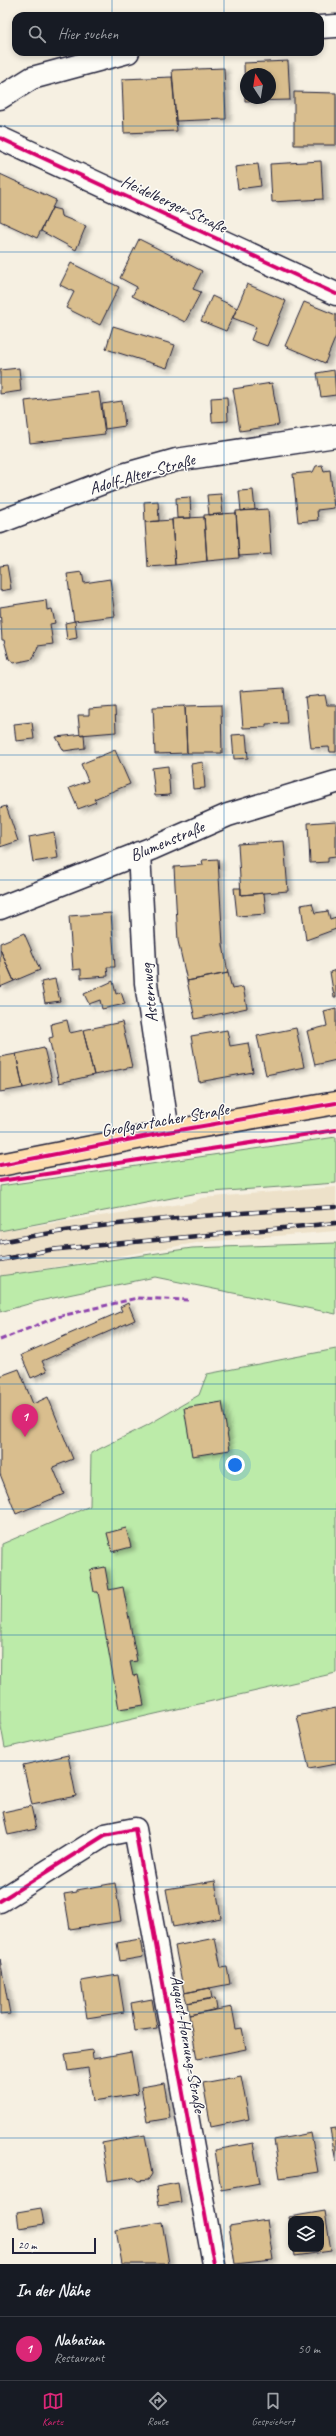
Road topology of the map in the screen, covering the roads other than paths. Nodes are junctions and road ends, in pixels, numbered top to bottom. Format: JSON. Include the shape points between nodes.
{"nodes":[{"id":1,"x":336,"y":26,"type":"edge"},
{"id":2,"x":324,"y":27,"type":"edge"},
{"id":3,"x":113,"y":56,"type":"edge"},
{"id":4,"x":0,"y":98,"type":"edge"},
{"id":5,"x":0,"y":138,"type":"edge"},
{"id":6,"x":336,"y":294,"type":"edge"},
{"id":7,"x":336,"y":436,"type":"edge"},
{"id":8,"x":0,"y":522,"type":"edge"},
{"id":9,"x":336,"y":782,"type":"edge"},
{"id":10,"x":139,"y":854,"type":"junction"},
{"id":11,"x":0,"y":908,"type":"edge"},
{"id":12,"x":336,"y":1103,"type":"edge"},
{"id":13,"x":168,"y":1132,"type":"junction"},
{"id":14,"x":0,"y":1165,"type":"edge"},
{"id":15,"x":0,"y":1901,"type":"edge"},
{"id":16,"x":214,"y":2264,"type":"edge"}],
"edges":[{"from":1,"to":2,"type":"street"},
{"from":3,"to":4,"type":"street","via":[[32,78]]},
{"from":5,"to":6,"type":"street","name":"Heidelberger Straße"},
{"from":7,"to":8,"type":"street","name":"Adolf-Alter-Straße","via":[[176,460],[126,474]]},
{"from":9,"to":10,"type":"street","name":"Blumenstraße","via":[[228,816]]},
{"from":10,"to":11,"type":"street","name":"Blumenstraße"},
{"from":10,"to":13,"type":"street","name":"Asternweg","via":[[146,983]]},
{"from":12,"to":13,"type":"main road","name":"Großgartacher Straße"},
{"from":13,"to":14,"type":"main road","name":"Großgartacher Straße"},
{"from":15,"to":16,"type":"street","name":"August-Hornung-Straße","via":[[105,1835],[136,1829]]}]}
